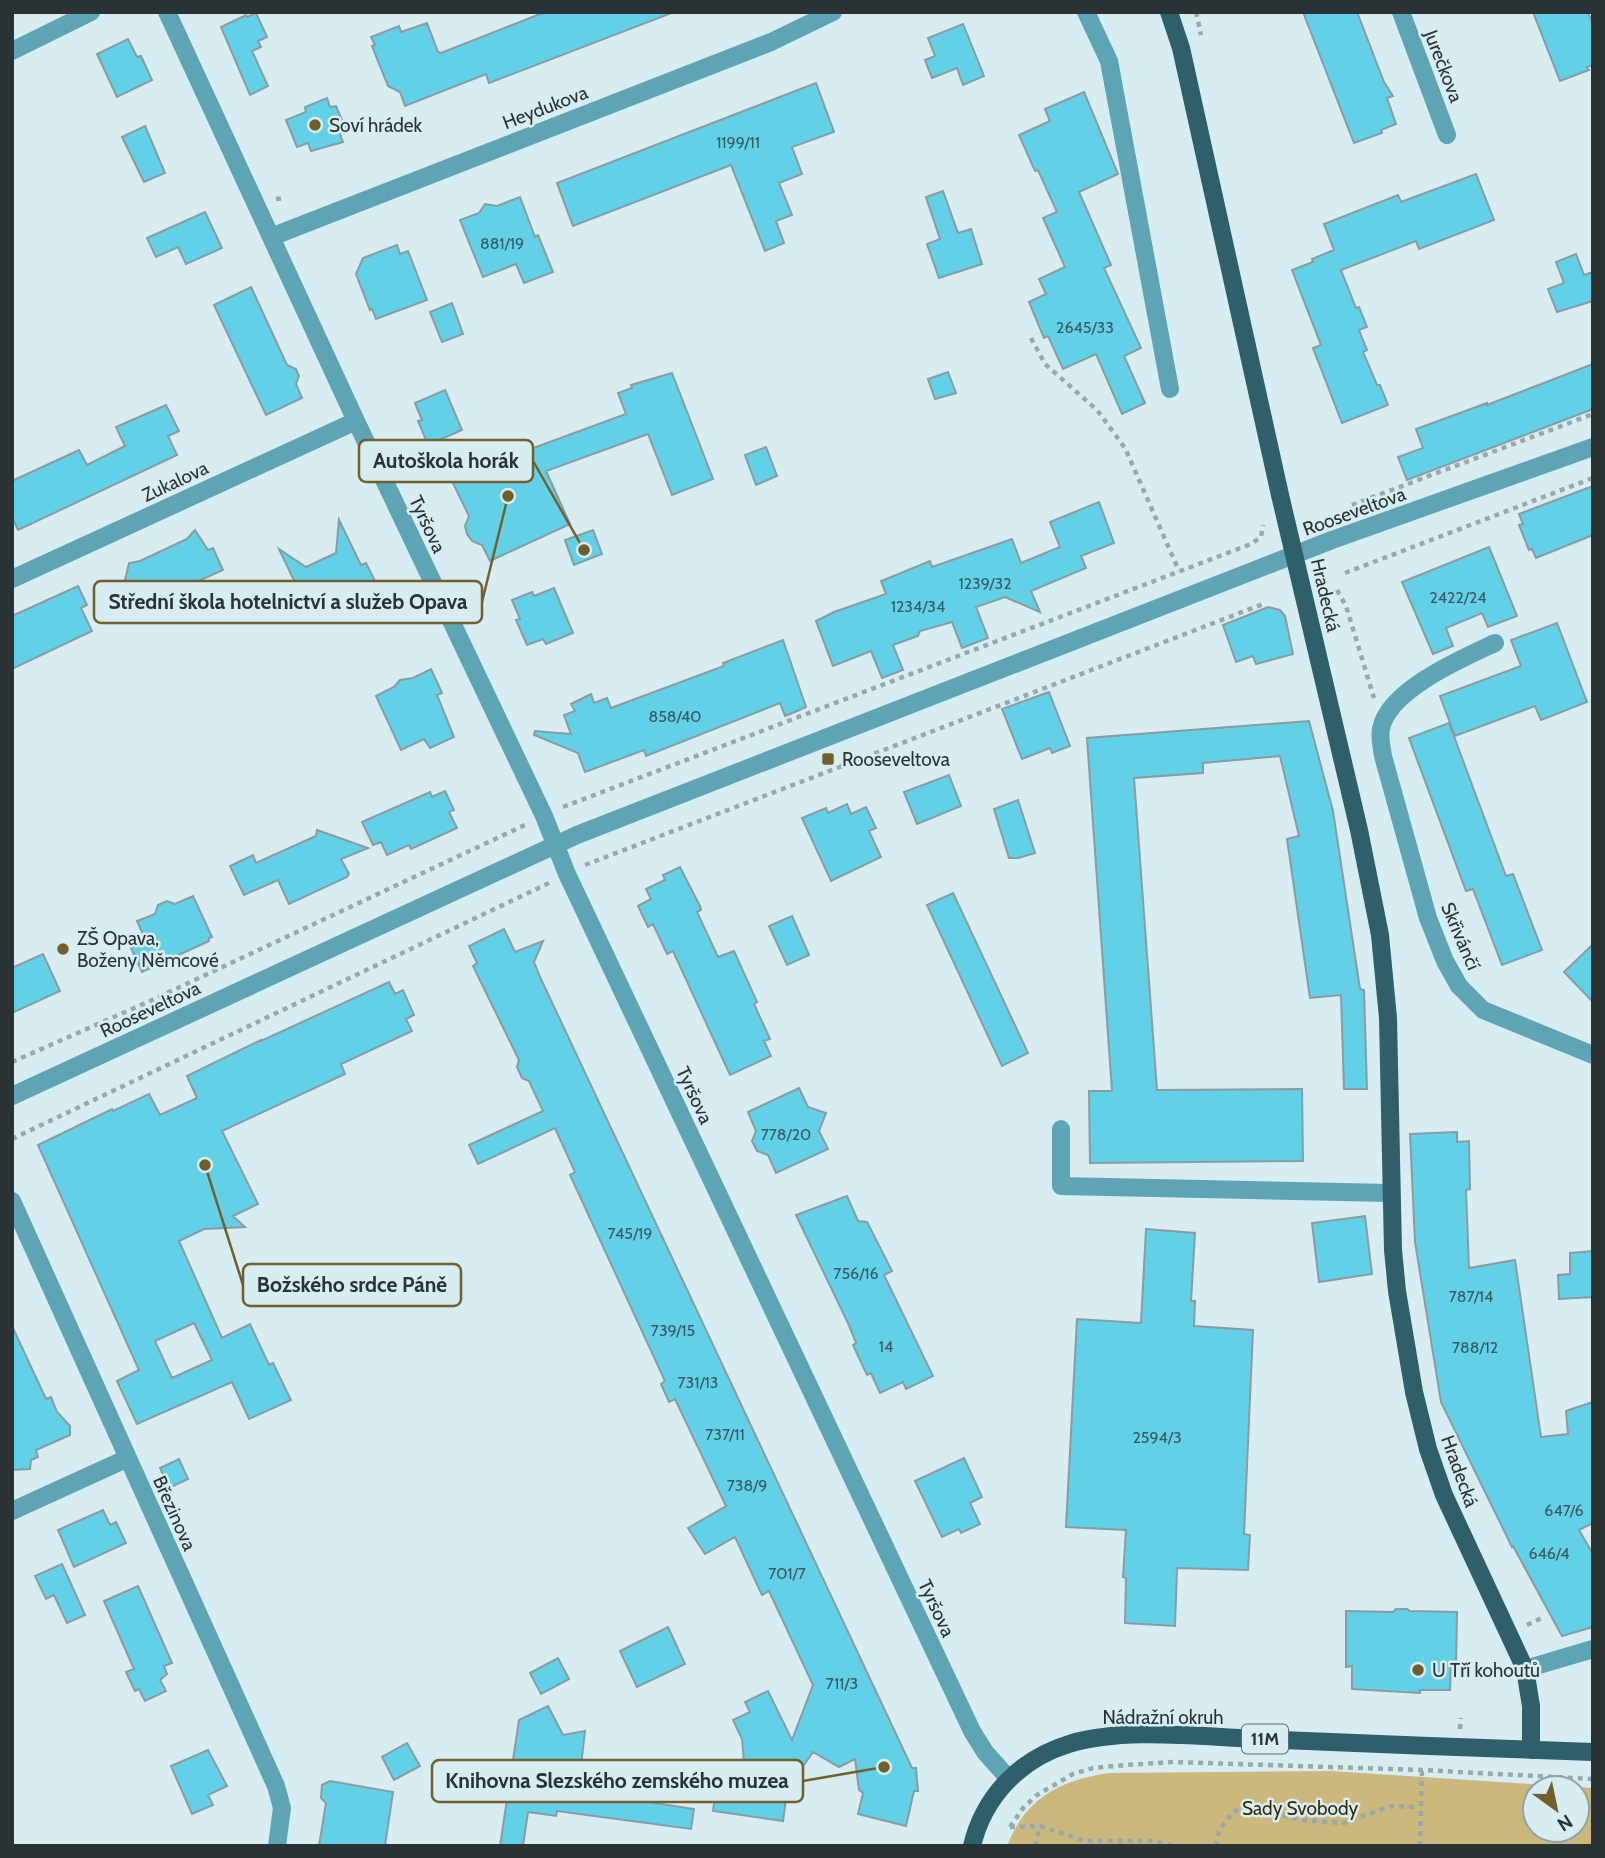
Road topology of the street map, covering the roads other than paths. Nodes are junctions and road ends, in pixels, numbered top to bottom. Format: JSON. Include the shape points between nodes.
{"nodes":[{"id":1,"x":91,"y":12,"type":"edge"},
{"id":2,"x":167,"y":12,"type":"edge"},
{"id":3,"x":833,"y":12,"type":"edge"},
{"id":4,"x":1086,"y":12,"type":"edge"},
{"id":5,"x":1169,"y":12,"type":"edge"},
{"id":6,"x":1401,"y":12,"type":"edge"},
{"id":7,"x":12,"y":51,"type":"edge"},
{"id":8,"x":1447,"y":135,"type":"dead end"},
{"id":9,"x":271,"y":237,"type":"junction"},
{"id":10,"x":1170,"y":389,"type":"dead end"},
{"id":11,"x":356,"y":421,"type":"junction"},
{"id":12,"x":1593,"y":447,"type":"edge"},
{"id":13,"x":1295,"y":555,"type":"junction"},
{"id":14,"x":12,"y":579,"type":"edge"},
{"id":15,"x":1496,"y":643,"type":"dead end"},
{"id":16,"x":557,"y":844,"type":"junction"},
{"id":17,"x":1593,"y":1055,"type":"edge"},
{"id":18,"x":12,"y":1097,"type":"edge"},
{"id":19,"x":1061,"y":1129,"type":"dead end"},
{"id":20,"x":1390,"y":1194,"type":"junction"},
{"id":21,"x":12,"y":1201,"type":"edge"},
{"id":22,"x":128,"y":1458,"type":"junction"},
{"id":23,"x":12,"y":1511,"type":"edge"},
{"id":24,"x":1593,"y":1649,"type":"edge"},
{"id":25,"x":1524,"y":1669,"type":"junction"},
{"id":26,"x":1531,"y":1750,"type":"junction"},
{"id":27,"x":1593,"y":1752,"type":"edge"},
{"id":28,"x":1009,"y":1779,"type":"junction"},
{"id":29,"x":277,"y":1846,"type":"edge"},
{"id":30,"x":972,"y":1846,"type":"edge"}],
"edges":[{"from":1,"to":7,"type":"street"},
{"from":2,"to":9,"type":"street","name":"Tyršova"},
{"from":3,"to":9,"type":"street","name":"Heydukova","via":[[771,42]]},
{"from":4,"to":10,"type":"street","via":[[1109,61]]},
{"from":5,"to":13,"type":"main road","name":"Hradecká","via":[[1181,48]]},
{"from":6,"to":8,"type":"street","name":"Jurečkova"},
{"from":9,"to":11,"type":"street","name":"Tyršova"},
{"from":11,"to":14,"type":"street","name":"Zukalova"},
{"from":11,"to":16,"type":"street","name":"Tyršova"},
{"from":12,"to":13,"type":"street","name":"Rooseveltova"},
{"from":13,"to":16,"type":"street","name":"Rooseveltova"},
{"from":13,"to":20,"type":"main road","name":"Hradecká","via":[[1380,936],[1387,994]]},
{"from":15,"to":17,"type":"street","name":"Skřivánčí","via":[[1422,681],[1387,715],[1381,729],[1383,756],[1428,918],[1459,986],[1483,1010]]},
{"from":16,"to":18,"type":"street","name":"Rooseveltova"},
{"from":16,"to":28,"type":"street","name":"Tyršova","via":[[567,874],[972,1731]]},
{"from":19,"to":20,"type":"street","via":[[1061,1186]]},
{"from":20,"to":25,"type":"main road","name":"Hradecká","via":[[1397,1291],[1428,1449],[1457,1525]]},
{"from":21,"to":22,"type":"street","name":"Březinova"},
{"from":22,"to":23,"type":"street"},
{"from":22,"to":29,"type":"street","name":"Březinova","via":[[276,1786],[282,1808]]},
{"from":24,"to":25,"type":"street"},
{"from":25,"to":26,"type":"main road","name":"Hradecká","via":[[1531,1706]]},
{"from":26,"to":27,"type":"main road","number":"11M"},
{"from":26,"to":28,"type":"main road","name":"Nádražní okruh","number":"11M","via":[[1099,1737],[1046,1753]]},
{"from":28,"to":30,"type":"main road","name":"Nádražní okruh","number":"11M","via":[[984,1812]]}]}
